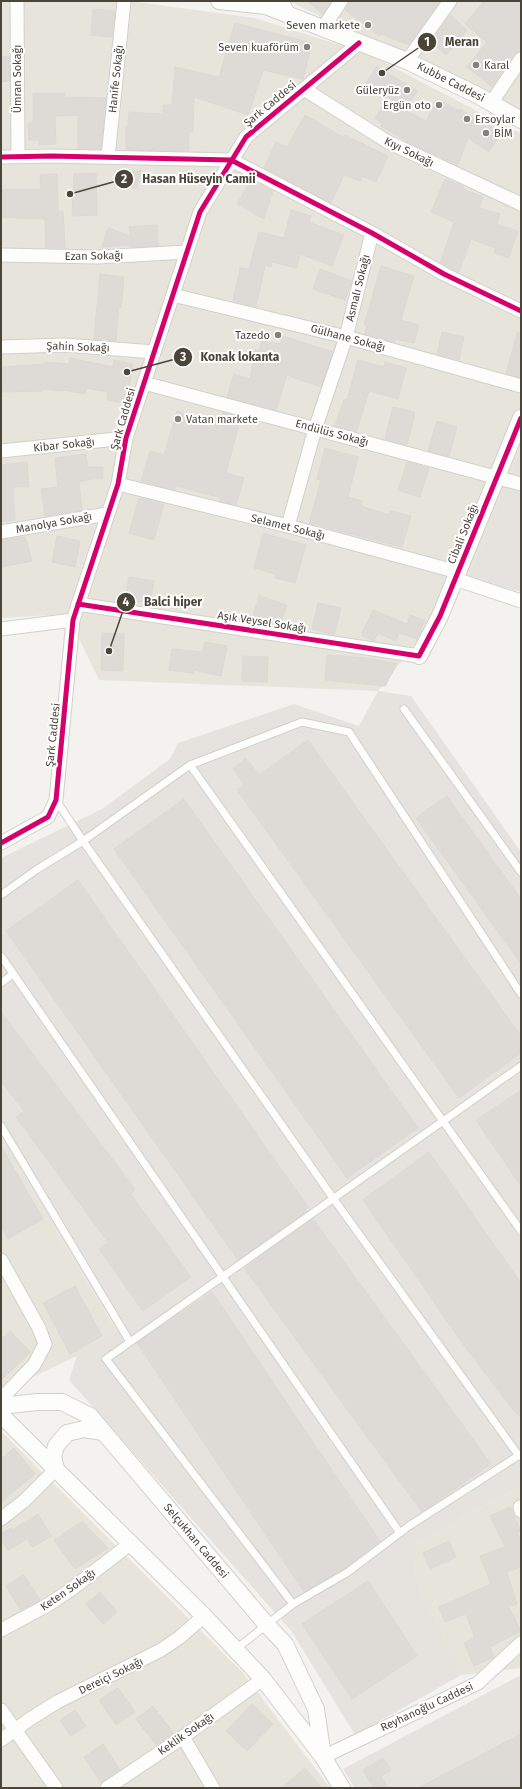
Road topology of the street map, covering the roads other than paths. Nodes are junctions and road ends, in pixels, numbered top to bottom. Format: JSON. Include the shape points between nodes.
{"nodes":[{"id":1,"x":17,"y":1,"type":"edge"},
{"id":2,"x":124,"y":1,"type":"edge"},
{"id":3,"x":219,"y":1,"type":"edge"},
{"id":4,"x":341,"y":1,"type":"edge"},
{"id":5,"x":450,"y":1,"type":"edge"},
{"id":6,"x":285,"y":8,"type":"edge"},
{"id":7,"x":322,"y":28,"type":"junction"},
{"id":8,"x":359,"y":43,"type":"junction"},
{"id":9,"x":521,"y":59,"type":"edge"},
{"id":10,"x":407,"y":61,"type":"junction"},
{"id":11,"x":304,"y":89,"type":"junction"},
{"id":12,"x":491,"y":103,"type":"junction"},
{"id":13,"x":521,"y":120,"type":"edge"},
{"id":14,"x":18,"y":156,"type":"junction"},
{"id":15,"x":1,"y":157,"type":"edge"},
{"id":16,"x":108,"y":157,"type":"junction"},
{"id":17,"x":231,"y":160,"type":"junction"},
{"id":18,"x":521,"y":204,"type":"edge"},
{"id":19,"x":372,"y":232,"type":"junction"},
{"id":20,"x":187,"y":252,"type":"junction"},
{"id":21,"x":1,"y":255,"type":"edge"},
{"id":22,"x":173,"y":295,"type":"junction"},
{"id":23,"x":521,"y":311,"type":"edge"},
{"id":24,"x":346,"y":337,"type":"junction"},
{"id":25,"x":1,"y":347,"type":"edge"},
{"id":26,"x":154,"y":352,"type":"junction"},
{"id":27,"x":144,"y":382,"type":"junction"},
{"id":28,"x":521,"y":386,"type":"edge"},
{"id":29,"x":521,"y":418,"type":"edge"},
{"id":30,"x":315,"y":429,"type":"junction"},
{"id":31,"x":126,"y":438,"type":"junction"},
{"id":32,"x":1,"y":451,"type":"edge"},
{"id":33,"x":497,"y":478,"type":"junction"},
{"id":34,"x":118,"y":484,"type":"junction"},
{"id":35,"x":521,"y":484,"type":"edge"},
{"id":36,"x":107,"y":514,"type":"junction"},
{"id":37,"x":288,"y":526,"type":"junction"},
{"id":38,"x":1,"y":532,"type":"edge"},
{"id":39,"x":457,"y":576,"type":"junction"},
{"id":40,"x":521,"y":601,"type":"edge"},
{"id":41,"x":78,"y":604,"type":"junction"},
{"id":42,"x":73,"y":620,"type":"junction"},
{"id":43,"x":1,"y":628,"type":"edge"},
{"id":44,"x":419,"y":656,"type":"joint"},
{"id":45,"x":404,"y":709,"type":"dead end"},
{"id":46,"x":190,"y":766,"type":"junction"},
{"id":47,"x":56,"y":800,"type":"junction"},
{"id":48,"x":82,"y":841,"type":"junction"},
{"id":49,"x":1,"y":843,"type":"edge"},
{"id":50,"x":521,"y":872,"type":"edge"},
{"id":51,"x":1,"y":895,"type":"edge"},
{"id":52,"x":1,"y":956,"type":"edge"},
{"id":53,"x":13,"y":974,"type":"junction"},
{"id":54,"x":1,"y":983,"type":"edge"},
{"id":55,"x":521,"y":994,"type":"edge"},
{"id":56,"x":521,"y":1066,"type":"edge"},
{"id":57,"x":443,"y":1120,"type":"junction"},
{"id":58,"x":1,"y":1126,"type":"edge"},
{"id":59,"x":333,"y":1198,"type":"junction"},
{"id":60,"x":521,"y":1231,"type":"edge"},
{"id":61,"x":1,"y":1260,"type":"edge"},
{"id":62,"x":223,"y":1276,"type":"junction"},
{"id":63,"x":5,"y":1278,"type":"edge"},
{"id":64,"x":130,"y":1342,"type":"junction"},
{"id":65,"x":1,"y":1399,"type":"edge"},
{"id":66,"x":1,"y":1406,"type":"edge"},
{"id":67,"x":1,"y":1415,"type":"edge"},
{"id":68,"x":103,"y":1432,"type":"junction"},
{"id":69,"x":520,"y":1455,"type":"edge"},
{"id":70,"x":56,"y":1469,"type":"junction"},
{"id":71,"x":1,"y":1519,"type":"edge"},
{"id":72,"x":400,"y":1533,"type":"junction"},
{"id":73,"x":130,"y":1544,"type":"junction"},
{"id":74,"x":293,"y":1604,"type":"junction"},
{"id":75,"x":204,"y":1616,"type":"junction"},
{"id":76,"x":266,"y":1625,"type":"junction"},
{"id":77,"x":1,"y":1630,"type":"edge"},
{"id":78,"x":521,"y":1643,"type":"edge"},
{"id":79,"x":236,"y":1649,"type":"junction"},
{"id":80,"x":263,"y":1678,"type":"junction"},
{"id":81,"x":1,"y":1710,"type":"edge"},
{"id":82,"x":16,"y":1730,"type":"junction"},
{"id":83,"x":183,"y":1737,"type":"junction"},
{"id":84,"x":1,"y":1740,"type":"edge"},
{"id":85,"x":323,"y":1757,"type":"junction"},
{"id":86,"x":56,"y":1788,"type":"edge"},
{"id":87,"x":107,"y":1788,"type":"edge"},
{"id":88,"x":213,"y":1788,"type":"edge"},
{"id":89,"x":342,"y":1788,"type":"edge"}],
"edges":[{"from":1,"to":14,"type":"street","name":"Ümran Sokağı"},
{"from":2,"to":16,"type":"street","name":"Hanife Sokağı"},
{"from":3,"to":6,"type":"street","name":"Kubbe Caddesi"},
{"from":4,"to":7,"type":"street"},
{"from":5,"to":10,"type":"street"},
{"from":6,"to":7,"type":"street","name":"Kubbe Caddesi"},
{"from":7,"to":8,"type":"street","name":"Kubbe Caddesi"},
{"from":8,"to":10,"type":"street","name":"Kubbe Caddesi"},
{"from":8,"to":11,"type":"street","name":"Şark Caddesi"},
{"from":9,"to":12,"type":"street"},
{"from":10,"to":12,"type":"street","name":"Kubbe Caddesi"},
{"from":11,"to":17,"type":"street","name":"Şark Caddesi","via":[[246,137]]},
{"from":11,"to":18,"type":"street","name":"Kıyı Sokağı","via":[[388,142]]},
{"from":12,"to":13,"type":"street","name":"Kubbe Caddesi"},
{"from":14,"to":15,"type":"street"},
{"from":14,"to":16,"type":"street"},
{"from":16,"to":17,"type":"street"},
{"from":17,"to":19,"type":"street"},
{"from":17,"to":20,"type":"street","name":"Şark Caddesi","via":[[200,212]]},
{"from":19,"to":23,"type":"street","via":[[444,274]]},
{"from":19,"to":24,"type":"street","name":"Asmalı Sokağı"},
{"from":20,"to":21,"type":"street","name":"Ezan Sokağı","via":[[98,258]]},
{"from":20,"to":22,"type":"street","name":"Şark Caddesi"},
{"from":22,"to":24,"type":"street","name":"Gülhane Sokağı"},
{"from":22,"to":26,"type":"street","name":"Şark Caddesi"},
{"from":24,"to":28,"type":"street","name":"Gülhane Sokağı"},
{"from":24,"to":30,"type":"street","name":"Asmalı Sokağı"},
{"from":25,"to":26,"type":"street","name":"Şahin Sokağı","via":[[64,345]]},
{"from":26,"to":27,"type":"street","name":"Şark Caddesi"},
{"from":27,"to":30,"type":"street","name":"Endülüs Sokağı"},
{"from":27,"to":31,"type":"street","name":"Şark Caddesi"},
{"from":29,"to":33,"type":"street","name":"Cibali Sokağı"},
{"from":30,"to":33,"type":"street","name":"Endülüs Sokağı"},
{"from":30,"to":37,"type":"street","name":"Asmalı Sokağı"},
{"from":31,"to":32,"type":"street","name":"Kibar Sokağı"},
{"from":31,"to":34,"type":"street","name":"Şark Caddesi"},
{"from":33,"to":35,"type":"street","name":"Endülüs Sokağı"},
{"from":33,"to":39,"type":"street","name":"Cibali Sokağı"},
{"from":34,"to":36,"type":"street","name":"Şark Caddesi"},
{"from":34,"to":37,"type":"street","name":"Selamet Sokağı"},
{"from":36,"to":38,"type":"street","name":"Manolya Sokağı"},
{"from":36,"to":41,"type":"street","name":"Şark Caddesi"},
{"from":37,"to":39,"type":"street","name":"Selamet Sokağı"},
{"from":39,"to":40,"type":"street","name":"Selamet Sokağı"},
{"from":39,"to":44,"type":"street","name":"Cibali Sokağı"},
{"from":41,"to":42,"type":"street","name":"Şark Caddesi"},
{"from":41,"to":44,"type":"street","name":"Aşık Veysel Sokağı"},
{"from":42,"to":43,"type":"street"},
{"from":42,"to":47,"type":"street","name":"Şark Caddesi"},
{"from":45,"to":50,"type":"lane"},
{"from":46,"to":48,"type":"lane"},
{"from":46,"to":55,"type":"lane","via":[[302,722],[349,732]]},
{"from":46,"to":57,"type":"lane"},
{"from":47,"to":48,"type":"lane"},
{"from":47,"to":49,"type":"street","name":"Şark Caddesi","via":[[48,817]]},
{"from":48,"to":51,"type":"lane"},
{"from":48,"to":59,"type":"lane"},
{"from":52,"to":53,"type":"lane"},
{"from":53,"to":54,"type":"lane"},
{"from":53,"to":62,"type":"lane"},
{"from":56,"to":57,"type":"lane"},
{"from":57,"to":59,"type":"lane"},
{"from":57,"to":60,"type":"lane"},
{"from":58,"to":64,"type":"lane"},
{"from":59,"to":62,"type":"lane"},
{"from":59,"to":69,"type":"lane"},
{"from":61,"to":63,"type":"street"},
{"from":62,"to":64,"type":"lane"},
{"from":62,"to":72,"type":"lane"},
{"from":63,"to":65,"type":"street","via":[[39,1328],[45,1344],[34,1365]]},
{"from":64,"to":74,"type":"lane","via":[[106,1359]]},
{"from":66,"to":68,"type":"street","name":"Selçukhan Caddesi","via":[[62,1402],[90,1416]]},
{"from":67,"to":70,"type":"street","name":"Selçukhan Caddesi"},
{"from":68,"to":70,"type":"street","via":[[84,1429],[67,1434],[56,1446]]},
{"from":68,"to":76,"type":"street","name":"Selçukhan Caddesi"},
{"from":69,"to":72,"type":"lane"},
{"from":70,"to":71,"type":"street","via":[[24,1501]]},
{"from":70,"to":73,"type":"street","name":"Selçukhan Caddesi"},
{"from":72,"to":74,"type":"lane","via":[[348,1572]]},
{"from":73,"to":75,"type":"street","name":"Selçukhan Caddesi"},
{"from":73,"to":77,"type":"street","name":"Keten Sokağı","via":[[69,1591]]},
{"from":74,"to":76,"type":"lane"},
{"from":75,"to":79,"type":"street","name":"Selçukhan Caddesi"},
{"from":75,"to":82,"type":"street","name":"Dereiçi Sokağı","via":[[161,1650],[57,1702]]},
{"from":76,"to":79,"type":"lane"},
{"from":76,"to":85,"type":"street","name":"Selçukhan Caddesi","via":[[286,1644],[316,1709]]},
{"from":78,"to":85,"type":"street","name":"Reyhanoğlu Caddesi","via":[[478,1683]]},
{"from":79,"to":80,"type":"street","name":"Selçukhan Caddesi"},
{"from":80,"to":83,"type":"street","name":"Keklik Sokağı"},
{"from":80,"to":85,"type":"street","name":"Selçukhan Caddesi"},
{"from":81,"to":82,"type":"street"},
{"from":82,"to":84,"type":"street","name":"Dereiçi Sokağı"},
{"from":82,"to":86,"type":"street"},
{"from":83,"to":87,"type":"street","name":"Keklik Sokağı"},
{"from":83,"to":88,"type":"street"},
{"from":85,"to":89,"type":"street","name":"Selçukhan Caddesi"}]}
